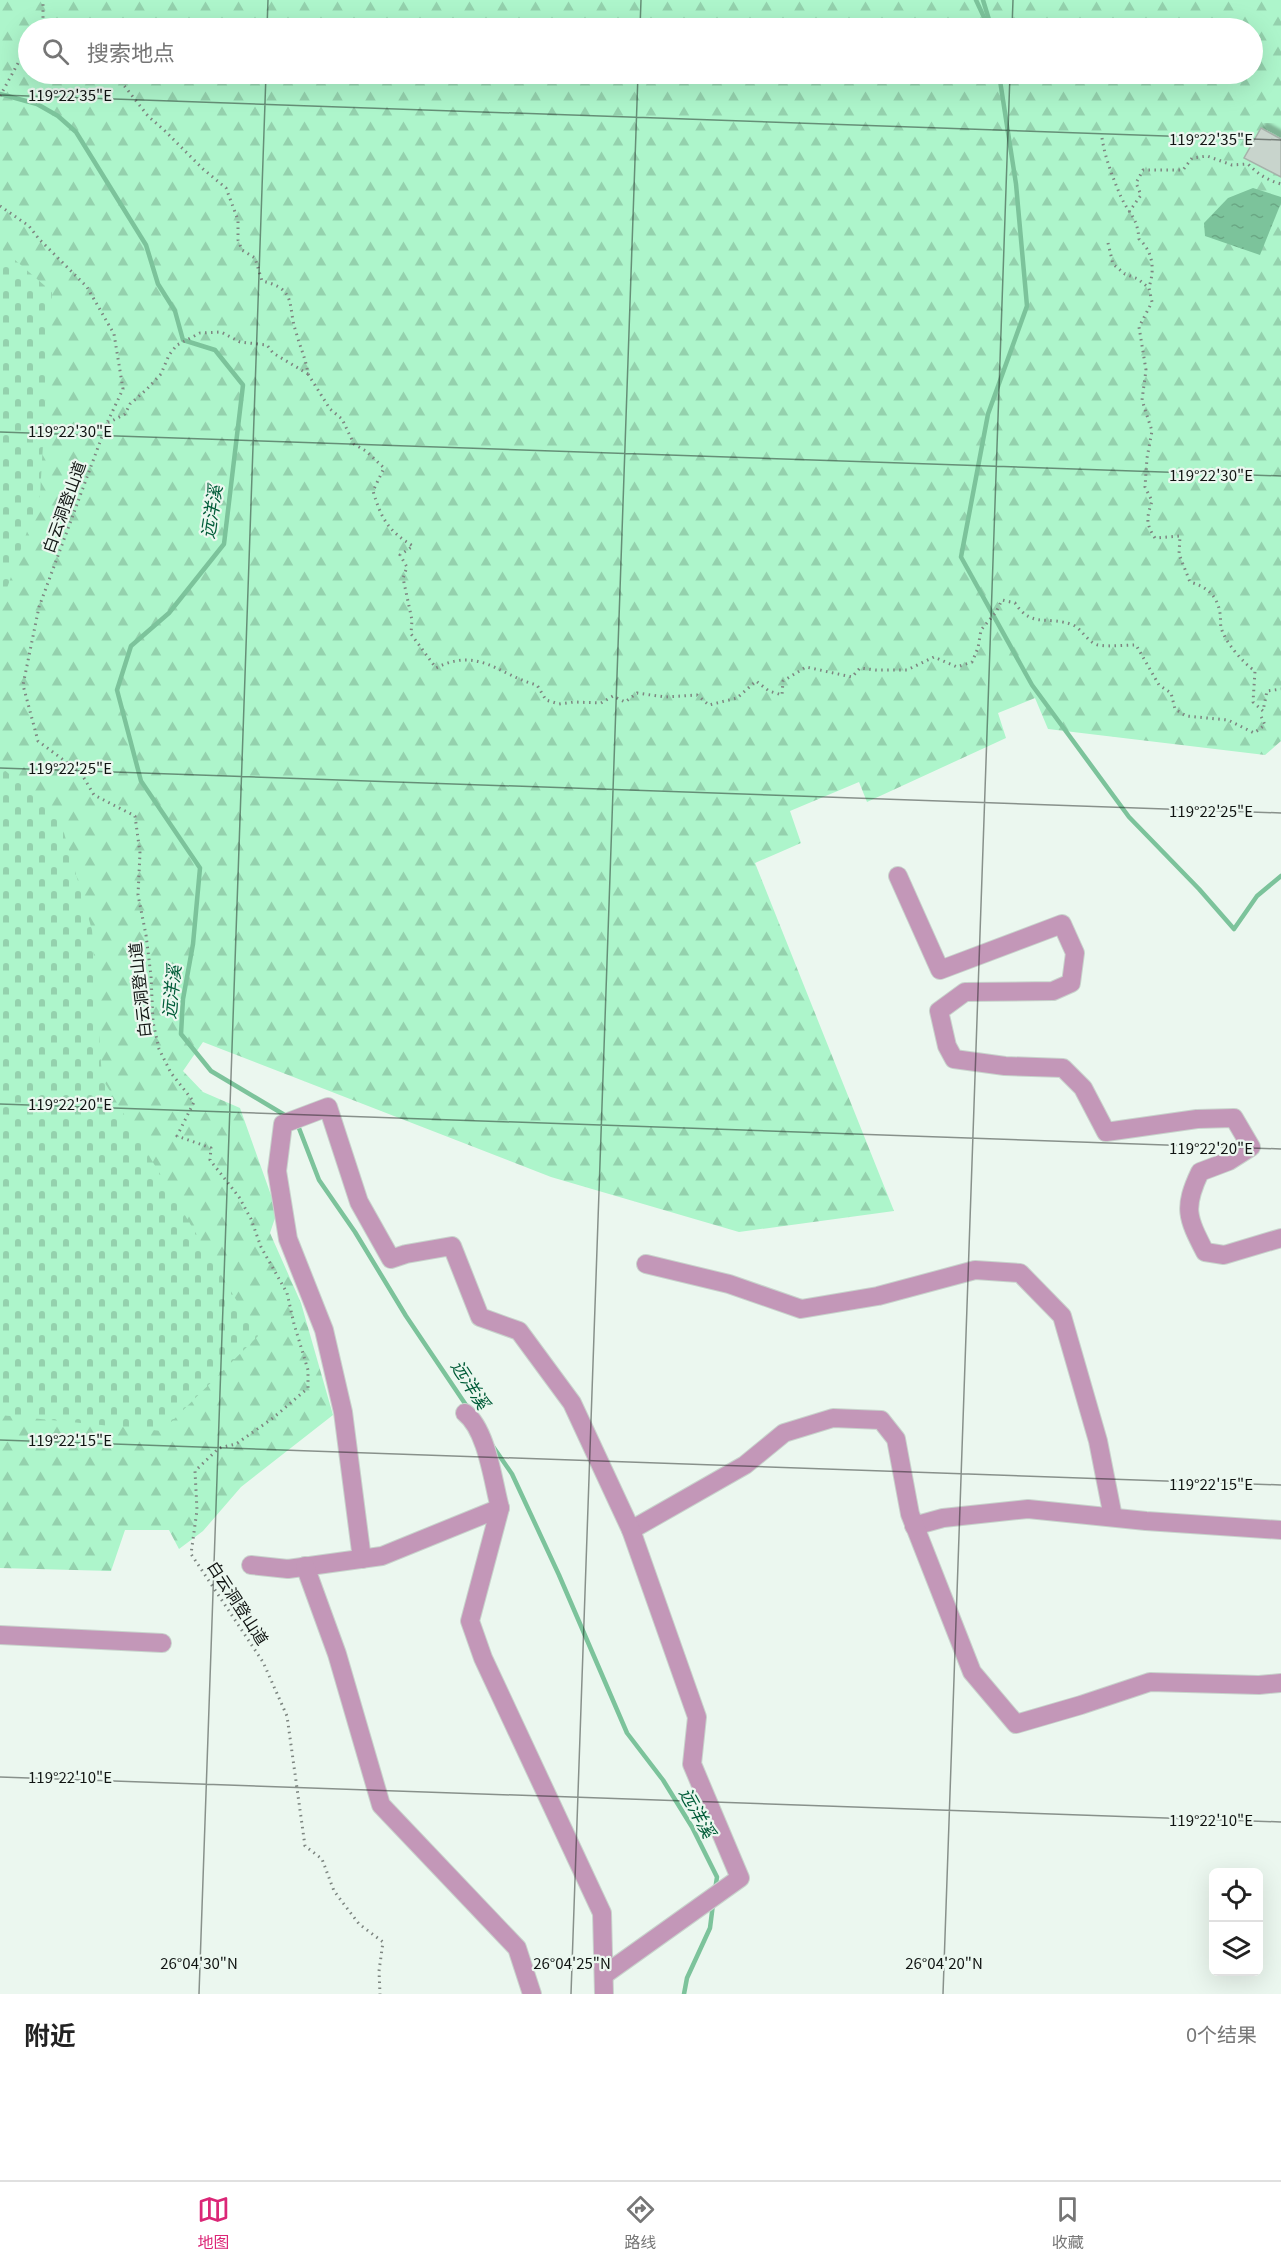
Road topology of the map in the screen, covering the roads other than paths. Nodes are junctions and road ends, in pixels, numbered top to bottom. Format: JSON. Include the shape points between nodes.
{"nodes":[{"id":1,"x":898,"y":876,"type":"dead end"},
{"id":2,"x":1281,"y":1238,"type":"edge"},
{"id":3,"x":646,"y":1264,"type":"dead end"},
{"id":4,"x":465,"y":1413,"type":"dead end"},
{"id":5,"x":500,"y":1508,"type":"junction"},
{"id":6,"x":1113,"y":1517,"type":"junction"},
{"id":7,"x":915,"y":1526,"type":"junction"},
{"id":8,"x":631,"y":1530,"type":"junction"},
{"id":9,"x":1281,"y":1530,"type":"edge"},
{"id":10,"x":362,"y":1558,"type":"junction"},
{"id":11,"x":251,"y":1565,"type":"dead end"},
{"id":12,"x":305,"y":1566,"type":"junction"},
{"id":13,"x":0,"y":1635,"type":"edge"},
{"id":14,"x":162,"y":1643,"type":"dead end"},
{"id":15,"x":1281,"y":1683,"type":"edge"},
{"id":16,"x":604,"y":1975,"type":"junction"},
{"id":17,"x":532,"y":1994,"type":"edge"},
{"id":18,"x":604,"y":1994,"type":"edge"}],
"edges":[{"from":1,"to":2,"type":"street","via":[[939,970],[1062,924],[1075,953],[1071,983],[1053,991],[965,992],[939,1011],[954,1059],[1063,1068],[1083,1088],[1106,1132],[1197,1119],[1234,1118],[1251,1148],[1200,1172],[1190,1194],[1190,1222],[1205,1252],[1224,1255]]},
{"from":3,"to":6,"type":"street","via":[[729,1284],[801,1309],[878,1296],[975,1270],[1020,1273],[1062,1316],[1098,1441]]},
{"from":4,"to":5,"type":"street","via":[[483,1441]]},
{"from":5,"to":10,"type":"street","via":[[382,1556]]},
{"from":5,"to":16,"type":"street","via":[[470,1621],[483,1658],[602,1913]]},
{"from":6,"to":7,"type":"street","via":[[1028,1509],[944,1518]]},
{"from":6,"to":9,"type":"street"},
{"from":7,"to":8,"type":"street","via":[[896,1439],[881,1420],[833,1418],[784,1433],[745,1465]]},
{"from":7,"to":15,"type":"street","via":[[972,1672],[1016,1724],[1149,1682]]},
{"from":8,"to":10,"type":"street","via":[[572,1403],[519,1331],[480,1317],[452,1246],[391,1259],[359,1202],[328,1107],[284,1124],[277,1171],[288,1239],[324,1330],[333,1365]]},
{"from":8,"to":16,"type":"street","via":[[697,1718],[692,1764],[740,1878]]},
{"from":10,"to":12,"type":"street"},
{"from":11,"to":12,"type":"street","via":[[288,1569]]},
{"from":12,"to":17,"type":"street","via":[[337,1654],[381,1805],[517,1948]]},
{"from":13,"to":14,"type":"street"},
{"from":16,"to":18,"type":"street"}]}
